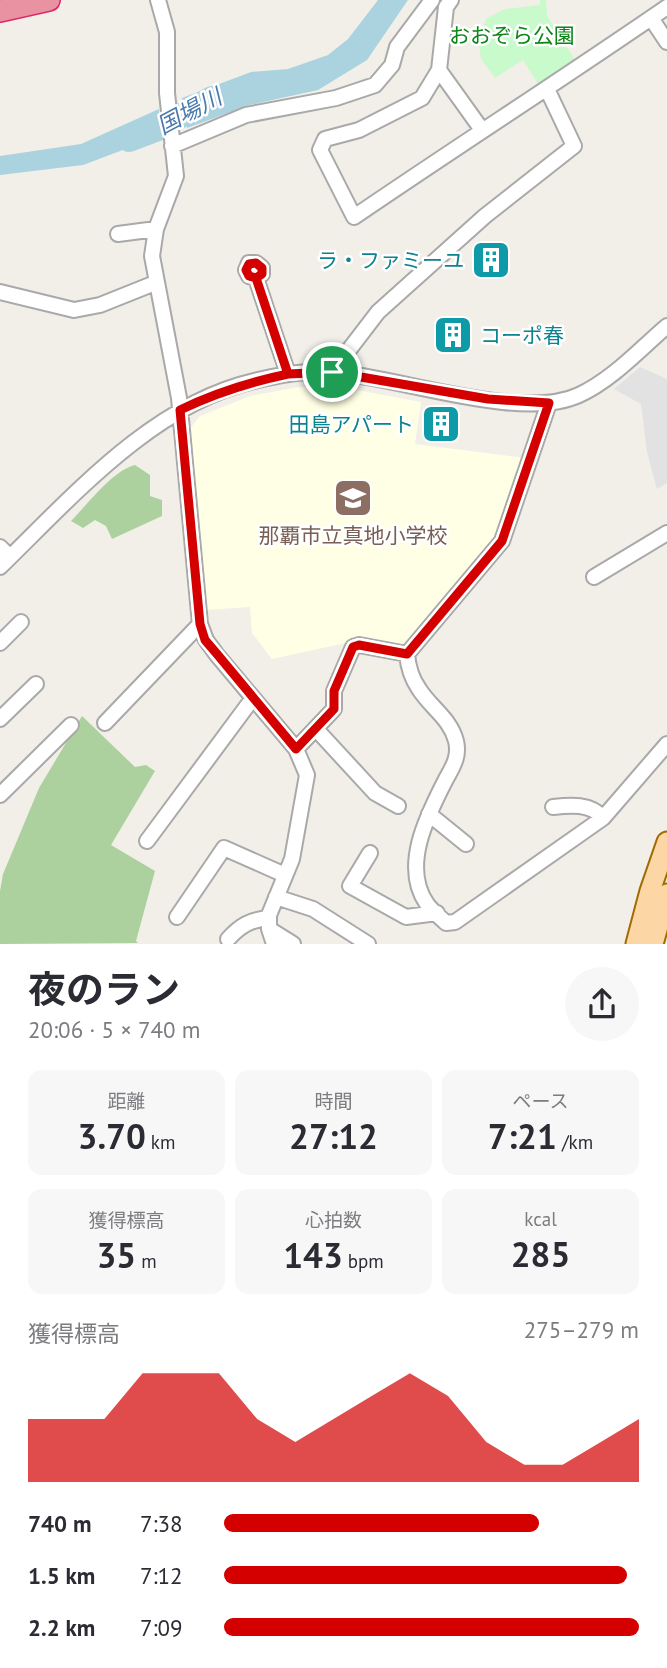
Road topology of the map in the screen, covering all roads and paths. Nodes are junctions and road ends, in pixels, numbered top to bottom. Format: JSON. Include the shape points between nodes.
{"nodes":[{"id":1,"x":49,"y":0,"type":"edge"},
{"id":2,"x":158,"y":0,"type":"edge"},
{"id":3,"x":432,"y":0,"type":"edge"},
{"id":4,"x":451,"y":0,"type":"edge"},
{"id":5,"x":667,"y":7,"type":"edge"},
{"id":6,"x":0,"y":11,"type":"edge"},
{"id":7,"x":651,"y":18,"type":"junction"},
{"id":8,"x":667,"y":42,"type":"edge"},
{"id":9,"x":439,"y":70,"type":"junction"},
{"id":10,"x":547,"y":89,"type":"junction"},
{"id":11,"x":482,"y":130,"type":"junction"},
{"id":12,"x":172,"y":146,"type":"junction"},
{"id":13,"x":156,"y":229,"type":"junction"},
{"id":14,"x":118,"y":234,"type":"dead end"},
{"id":15,"x":256,"y":278,"type":"dead end"},
{"id":16,"x":155,"y":283,"type":"junction"},
{"id":17,"x":0,"y":292,"type":"edge"},
{"id":18,"x":667,"y":326,"type":"edge"},
{"id":19,"x":332,"y":372,"type":"junction"},
{"id":20,"x":288,"y":374,"type":"junction"},
{"id":21,"x":549,"y":403,"type":"junction"},
{"id":22,"x":180,"y":410,"type":"junction"},
{"id":23,"x":667,"y":533,"type":"edge"},
{"id":24,"x":3,"y":557,"type":"edge"},
{"id":25,"x":594,"y":578,"type":"dead end"},
{"id":26,"x":22,"y":622,"type":"dead end"},
{"id":27,"x":200,"y":624,"type":"junction"},
{"id":28,"x":0,"y":643,"type":"edge"},
{"id":29,"x":407,"y":654,"type":"junction"},
{"id":30,"x":36,"y":684,"type":"dead end"},
{"id":31,"x":253,"y":698,"type":"junction"},
{"id":32,"x":0,"y":719,"type":"edge"},
{"id":33,"x":105,"y":723,"type":"dead end"},
{"id":34,"x":71,"y":725,"type":"dead end"},
{"id":35,"x":316,"y":729,"type":"junction"},
{"id":36,"x":667,"y":744,"type":"edge"},
{"id":37,"x":296,"y":749,"type":"junction"},
{"id":38,"x":0,"y":795,"type":"edge"},
{"id":39,"x":398,"y":806,"type":"dead end"},
{"id":40,"x":553,"y":807,"type":"dead end"},
{"id":41,"x":429,"y":814,"type":"junction"},
{"id":42,"x":603,"y":818,"type":"junction"},
{"id":43,"x":148,"y":841,"type":"dead end"},
{"id":44,"x":667,"y":842,"type":"edge"},
{"id":45,"x":466,"y":844,"type":"dead end"},
{"id":46,"x":370,"y":853,"type":"dead end"},
{"id":47,"x":285,"y":876,"type":"junction"},
{"id":48,"x":667,"y":894,"type":"edge"},
{"id":49,"x":276,"y":897,"type":"junction"},
{"id":50,"x":437,"y":913,"type":"junction"},
{"id":51,"x":177,"y":917,"type":"dead end"},
{"id":52,"x":271,"y":930,"type":"edge"},
{"id":53,"x":229,"y":939,"type":"dead end"},
{"id":54,"x":293,"y":943,"type":"edge"},
{"id":55,"x":368,"y":943,"type":"edge"},
{"id":56,"x":636,"y":943,"type":"edge"},
{"id":57,"x":653,"y":943,"type":"edge"}],
"edges":[{"from":1,"to":6,"type":"highway"},
{"from":2,"to":12,"type":"street","via":[[167,32]]},
{"from":3,"to":12,"type":"street","via":[[375,85],[336,98],[246,115]]},
{"from":4,"to":9,"type":"street","via":[[446,7]]},
{"from":5,"to":7,"type":"street"},
{"from":7,"to":8,"type":"street"},
{"from":7,"to":10,"type":"street"},
{"from":9,"to":11,"type":"street"},
{"from":9,"to":11,"type":"street","via":[[422,98],[359,130],[325,139],[320,150],[354,217]]},
{"from":10,"to":11,"type":"street"},
{"from":10,"to":19,"type":"street","via":[[574,146],[485,216],[378,312]]},
{"from":12,"to":13,"type":"street","via":[[176,176]]},
{"from":13,"to":14,"type":"street"},
{"from":13,"to":16,"type":"street"},
{"from":15,"to":20,"type":"street"},
{"from":16,"to":17,"type":"street","via":[[74,310]]},
{"from":16,"to":22,"type":"street"},
{"from":18,"to":21,"type":"street","via":[[597,386]]},
{"from":19,"to":20,"type":"street"},
{"from":19,"to":21,"type":"street","via":[[488,399]]},
{"from":20,"to":22,"type":"street","via":[[251,382]]},
{"from":21,"to":29,"type":"street","via":[[502,541]]},
{"from":22,"to":24,"type":"street","via":[[141,435]]},
{"from":22,"to":27,"type":"street"},
{"from":23,"to":25,"type":"street"},
{"from":26,"to":28,"type":"street"},
{"from":27,"to":31,"type":"street","via":[[205,640]]},
{"from":27,"to":33,"type":"street"},
{"from":29,"to":35,"type":"street","via":[[353,647],[334,691],[334,709]]},
{"from":29,"to":41,"type":"street","via":[[419,689],[445,717],[456,741],[457,758]]},
{"from":30,"to":32,"type":"street"},
{"from":31,"to":37,"type":"street"},
{"from":31,"to":43,"type":"street"},
{"from":34,"to":38,"type":"street"},
{"from":35,"to":37,"type":"street"},
{"from":35,"to":39,"type":"street","via":[[375,793]]},
{"from":36,"to":42,"type":"street"},
{"from":37,"to":47,"type":"street","via":[[307,775]]},
{"from":40,"to":42,"type":"street","via":[[574,805],[597,811]]},
{"from":41,"to":45,"type":"street"},
{"from":41,"to":50,"type":"street","via":[[416,861],[426,903]]},
{"from":42,"to":50,"type":"street","via":[[454,922],[446,923]]},
{"from":44,"to":56,"type":"main road"},
{"from":46,"to":50,"type":"street","via":[[350,886],[406,916]]},
{"from":47,"to":49,"type":"street"},
{"from":47,"to":51,"type":"street","via":[[224,848]]},
{"from":48,"to":57,"type":"main road"},
{"from":49,"to":52,"type":"street"},
{"from":49,"to":55,"type":"street","via":[[313,909]]},
{"from":52,"to":53,"type":"street","via":[[255,920],[241,925]]},
{"from":52,"to":54,"type":"street"}]}
